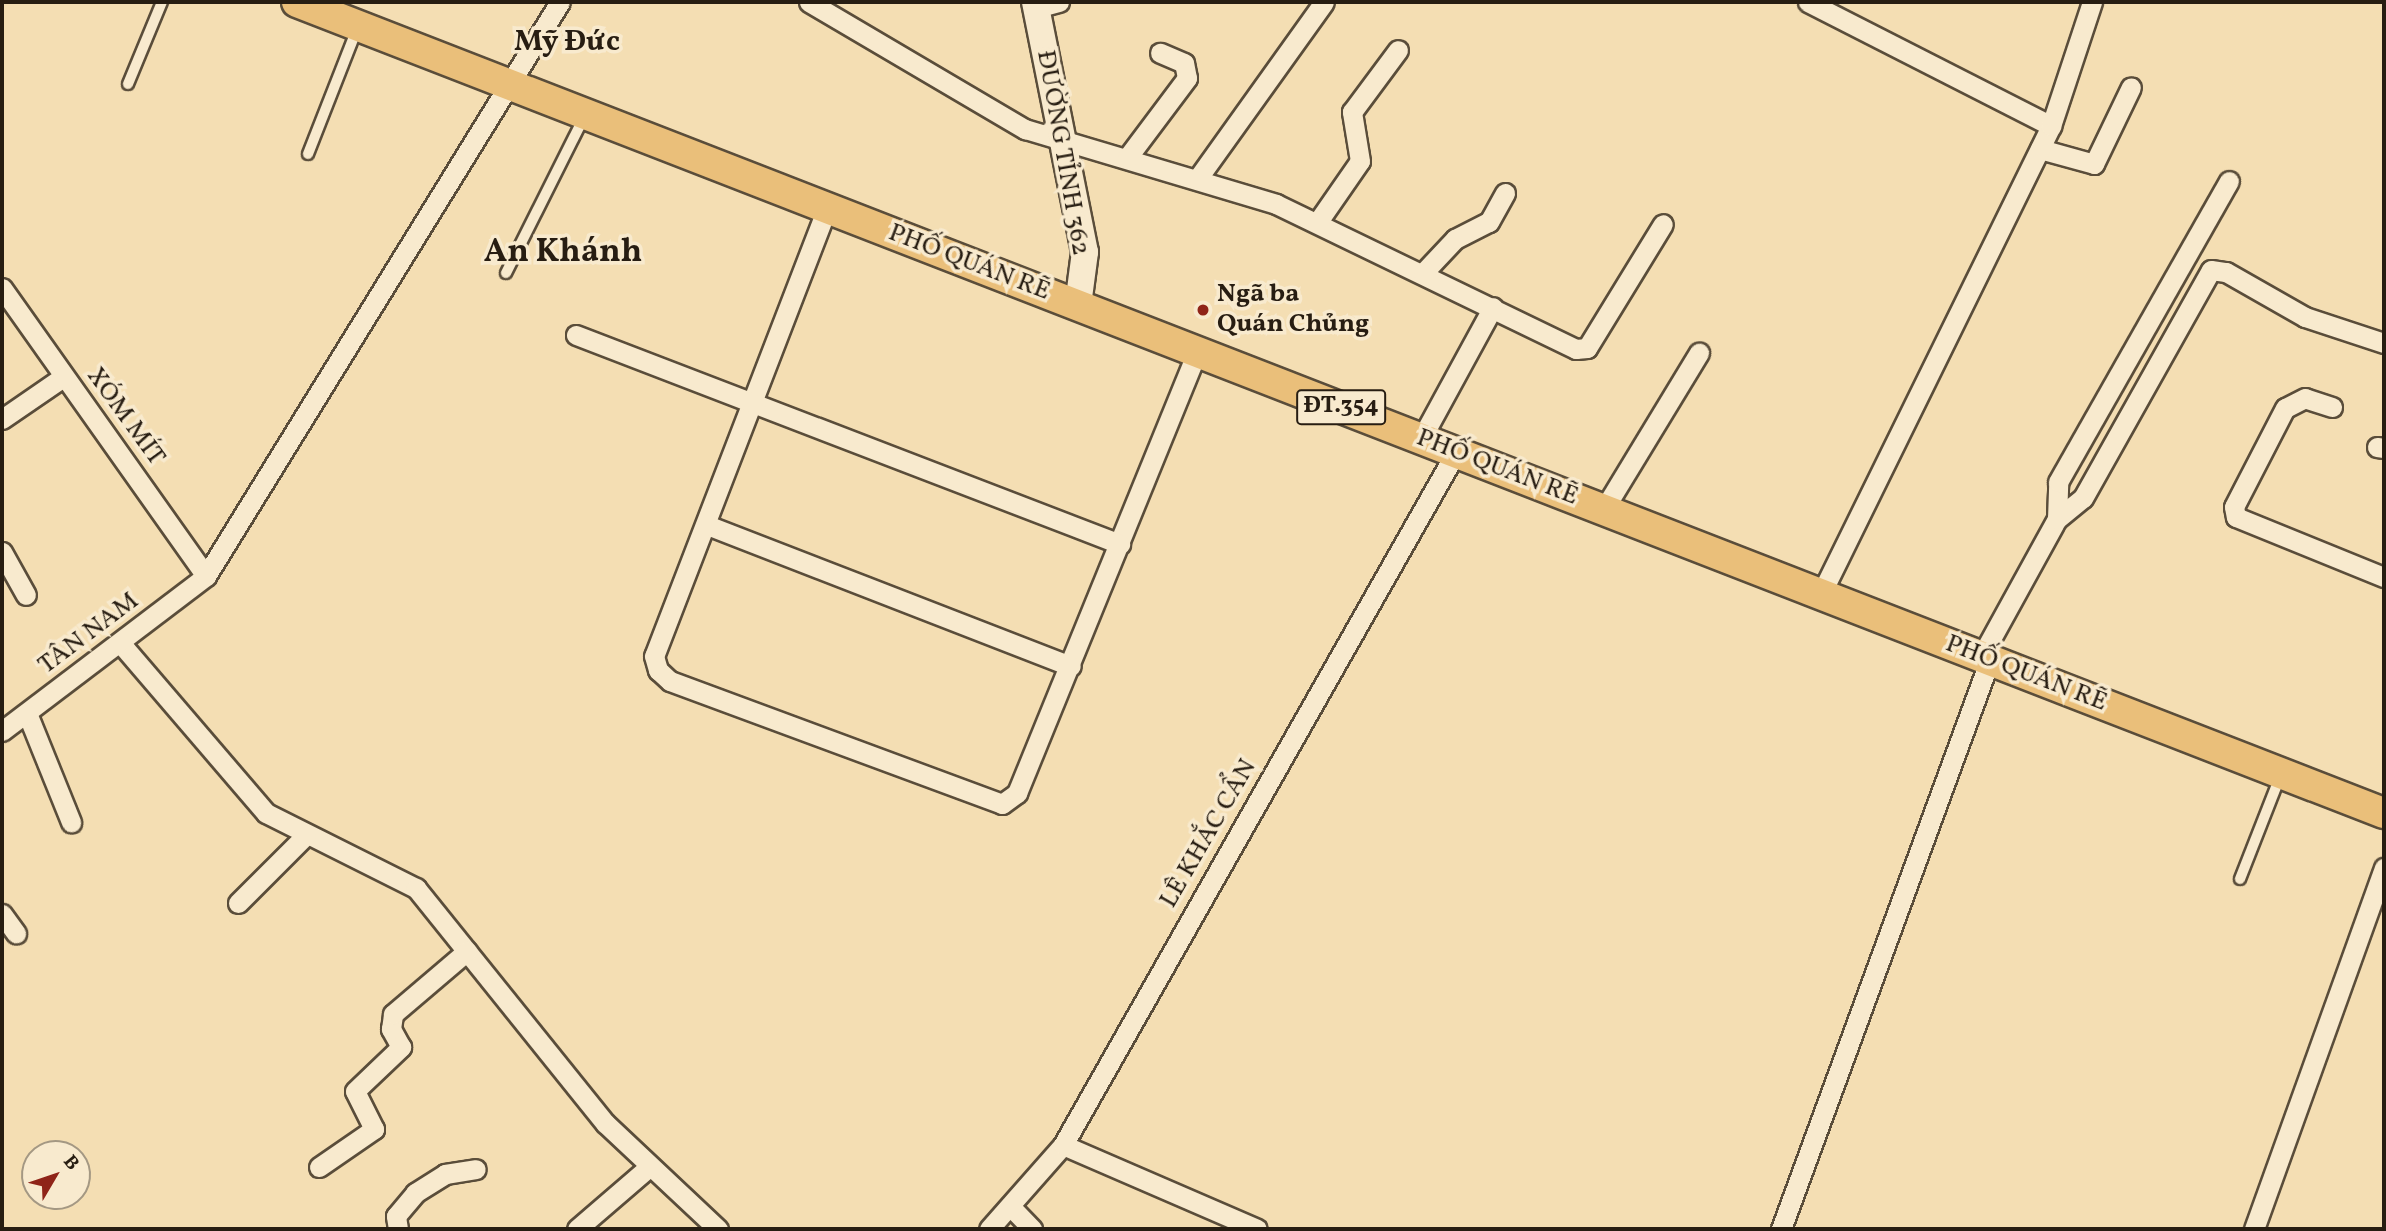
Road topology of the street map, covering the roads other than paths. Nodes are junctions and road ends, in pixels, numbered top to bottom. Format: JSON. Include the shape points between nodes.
{"nodes":[{"id":1,"x":162,"y":2,"type":"edge"},
{"id":2,"x":297,"y":2,"type":"edge"},
{"id":3,"x":560,"y":2,"type":"edge"},
{"id":4,"x":809,"y":2,"type":"edge"},
{"id":5,"x":1324,"y":2,"type":"edge"},
{"id":6,"x":1808,"y":2,"type":"edge"},
{"id":7,"x":2092,"y":2,"type":"edge"},
{"id":8,"x":1043,"y":4,"type":"edge"},
{"id":9,"x":359,"y":26,"type":"junction"},
{"id":10,"x":1398,"y":50,"type":"dead end"},
{"id":11,"x":1160,"y":53,"type":"dead end"},
{"id":12,"x":509,"y":82,"type":"junction"},
{"id":13,"x":128,"y":83,"type":"dead end"},
{"id":14,"x":2131,"y":87,"type":"dead end"},
{"id":15,"x":586,"y":114,"type":"junction"},
{"id":16,"x":2051,"y":126,"type":"junction"},
{"id":17,"x":1063,"y":140,"type":"junction"},
{"id":18,"x":2040,"y":149,"type":"junction"},
{"id":19,"x":308,"y":154,"type":"dead end"},
{"id":20,"x":1127,"y":158,"type":"junction"},
{"id":21,"x":1198,"y":178,"type":"junction"},
{"id":22,"x":2230,"y":181,"type":"dead end"},
{"id":23,"x":1505,"y":192,"type":"dead end"},
{"id":24,"x":827,"y":208,"type":"junction"},
{"id":25,"x":1317,"y":223,"type":"junction"},
{"id":26,"x":1663,"y":224,"type":"dead end"},
{"id":27,"x":506,"y":273,"type":"dead end"},
{"id":28,"x":1423,"y":273,"type":"junction"},
{"id":29,"x":2,"y":288,"type":"edge"},
{"id":30,"x":1078,"y":305,"type":"junction"},
{"id":31,"x":1493,"y":307,"type":"junction"},
{"id":32,"x":576,"y":335,"type":"dead end"},
{"id":33,"x":2384,"y":343,"type":"edge"},
{"id":34,"x":1197,"y":351,"type":"junction"},
{"id":35,"x":1699,"y":353,"type":"dead end"},
{"id":36,"x":63,"y":377,"type":"junction"},
{"id":37,"x":753,"y":402,"type":"junction"},
{"id":38,"x":2332,"y":407,"type":"dead end"},
{"id":39,"x":2,"y":419,"type":"edge"},
{"id":40,"x":1421,"y":439,"type":"junction"},
{"id":41,"x":1457,"y":452,"type":"junction"},
{"id":42,"x":1604,"y":509,"type":"junction"},
{"id":43,"x":2057,"y":519,"type":"junction"},
{"id":44,"x":707,"y":525,"type":"junction"},
{"id":45,"x":1120,"y":544,"type":"junction"},
{"id":46,"x":2,"y":552,"type":"edge"},
{"id":47,"x":206,"y":576,"type":"junction"},
{"id":48,"x":2384,"y":577,"type":"edge"},
{"id":49,"x":1821,"y":594,"type":"junction"},
{"id":50,"x":26,"y":595,"type":"dead end"},
{"id":51,"x":122,"y":645,"type":"junction"},
{"id":52,"x":1986,"y":658,"type":"junction"},
{"id":53,"x":1071,"y":666,"type":"junction"},
{"id":54,"x":27,"y":713,"type":"junction"},
{"id":55,"x":2,"y":731,"type":"edge"},
{"id":56,"x":2282,"y":773,"type":"junction"},
{"id":57,"x":2384,"y":813,"type":"edge"},
{"id":58,"x":71,"y":822,"type":"dead end"},
{"id":59,"x":306,"y":835,"type":"junction"},
{"id":60,"x":2384,"y":868,"type":"edge"},
{"id":61,"x":2240,"y":879,"type":"dead end"},
{"id":62,"x":239,"y":903,"type":"dead end"},
{"id":63,"x":2,"y":914,"type":"edge"},
{"id":64,"x":16,"y":933,"type":"dead end"},
{"id":65,"x":467,"y":951,"type":"junction"},
{"id":66,"x":1063,"y":1144,"type":"junction"},
{"id":67,"x":318,"y":1167,"type":"dead end"},
{"id":68,"x":649,"y":1167,"type":"junction"},
{"id":69,"x":476,"y":1169,"type":"dead end"},
{"id":70,"x":1010,"y":1206,"type":"junction"},
{"id":71,"x":398,"y":1229,"type":"edge"},
{"id":72,"x":577,"y":1229,"type":"edge"},
{"id":73,"x":718,"y":1229,"type":"edge"},
{"id":74,"x":989,"y":1229,"type":"edge"},
{"id":75,"x":1032,"y":1229,"type":"edge"},
{"id":76,"x":1257,"y":1229,"type":"edge"},
{"id":77,"x":1781,"y":1229,"type":"edge"},
{"id":78,"x":2254,"y":1229,"type":"edge"}],
"edges":[{"from":1,"to":13,"type":"lane"},
{"from":2,"to":9,"type":"main road","name":"PHỐ QUÁN RẼ","number":"ĐT.354"},
{"from":3,"to":12,"type":"street","name":"TÂN NAM"},
{"from":4,"to":17,"type":"street","via":[[1024,129]]},
{"from":5,"to":21,"type":"street"},
{"from":6,"to":16,"type":"street"},
{"from":7,"to":16,"type":"street"},
{"from":8,"to":17,"type":"main road","name":"ĐƯỜNG TỈNH 362"},
{"from":9,"to":12,"type":"main road","name":"PHỐ QUÁN RẼ","number":"ĐT.354"},
{"from":9,"to":19,"type":"lane"},
{"from":10,"to":25,"type":"street","via":[[1352,112],[1360,161]]},
{"from":11,"to":20,"type":"street","via":[[1184,63],[1187,78]]},
{"from":12,"to":15,"type":"main road","name":"PHỐ QUÁN RẼ","number":"ĐT.354"},
{"from":12,"to":47,"type":"street","name":"TÂN NAM"},
{"from":14,"to":18,"type":"street","via":[[2094,164]]},
{"from":15,"to":24,"type":"main road","name":"PHỐ QUÁN RẼ","number":"ĐT.354"},
{"from":15,"to":27,"type":"lane"},
{"from":16,"to":18,"type":"street"},
{"from":17,"to":20,"type":"street"},
{"from":17,"to":30,"type":"main road","name":"ĐƯỜNG TỈNH 362","via":[[1084,252]]},
{"from":18,"to":49,"type":"street"},
{"from":20,"to":21,"type":"street"},
{"from":21,"to":25,"type":"street"},
{"from":22,"to":43,"type":"street","via":[[2058,482]]},
{"from":23,"to":28,"type":"street","via":[[1489,222],[1455,239]]},
{"from":24,"to":30,"type":"main road","name":"PHỐ QUÁN RẼ","number":"ĐT.354"},
{"from":24,"to":37,"type":"street"},
{"from":25,"to":28,"type":"street"},
{"from":26,"to":31,"type":"street","via":[[1587,348],[1569,346]]},
{"from":28,"to":31,"type":"street"},
{"from":29,"to":36,"type":"street","name":"XÓM MÍT"},
{"from":30,"to":34,"type":"main road","name":"PHỐ QUÁN RẼ","number":"ĐT.354"},
{"from":31,"to":40,"type":"street"},
{"from":32,"to":37,"type":"street"},
{"from":33,"to":43,"type":"street","via":[[2305,317],[2226,272],[2211,270],[2083,498]]},
{"from":34,"to":40,"type":"main road","name":"PHỐ QUÁN RẼ","number":"ĐT.354"},
{"from":34,"to":45,"type":"street"},
{"from":35,"to":42,"type":"street"},
{"from":36,"to":39,"type":"street"},
{"from":36,"to":47,"type":"street","name":"XÓM MÍT"},
{"from":37,"to":44,"type":"street"},
{"from":37,"to":45,"type":"street"},
{"from":38,"to":48,"type":"street","via":[[2305,398],[2285,408],[2234,507],[2236,516]]},
{"from":40,"to":41,"type":"main road","name":"PHỐ QUÁN RẼ","number":"ĐT.354"},
{"from":41,"to":42,"type":"main road","name":"PHỐ QUÁN RẼ","number":"ĐT.354"},
{"from":41,"to":66,"type":"street","name":"LÊ KHẮC CẨN"},
{"from":42,"to":49,"type":"main road","name":"PHỐ QUÁN RẼ","number":"ĐT.354"},
{"from":43,"to":52,"type":"street"},
{"from":44,"to":53,"type":"street"},
{"from":44,"to":53,"type":"street","via":[[654,656],[658,670],[670,681],[960,793],[1003,804],[1017,793]]},
{"from":45,"to":53,"type":"street"},
{"from":46,"to":50,"type":"street"},
{"from":47,"to":51,"type":"street","name":"TÂN NAM"},
{"from":49,"to":52,"type":"main road","name":"PHỐ QUÁN RẼ","number":"ĐT.354"},
{"from":51,"to":54,"type":"street","name":"TÂN NAM"},
{"from":51,"to":59,"type":"street","via":[[266,813]]},
{"from":52,"to":56,"type":"main road","name":"PHỐ QUÁN RẼ","number":"ĐT.354"},
{"from":52,"to":77,"type":"street"},
{"from":54,"to":55,"type":"street","name":"TÂN NAM"},
{"from":54,"to":58,"type":"street"},
{"from":56,"to":57,"type":"main road","name":"PHỐ QUÁN RẼ","number":"ĐT.354"},
{"from":56,"to":61,"type":"lane"},
{"from":59,"to":62,"type":"street"},
{"from":59,"to":65,"type":"street","via":[[405,878]]},
{"from":60,"to":78,"type":"street"},
{"from":63,"to":64,"type":"street"},
{"from":65,"to":67,"type":"street","via":[[393,1014],[391,1029],[401,1047],[355,1091],[374,1129]]},
{"from":65,"to":68,"type":"street","via":[[605,1123]]},
{"from":66,"to":70,"type":"street","name":"LÊ KHẮC CẨN"},
{"from":66,"to":76,"type":"street"},
{"from":68,"to":72,"type":"street"},
{"from":68,"to":73,"type":"street"},
{"from":69,"to":71,"type":"street","via":[[445,1174],[415,1193],[396,1216]]},
{"from":70,"to":74,"type":"street","name":"LÊ KHẮC CẨN"},
{"from":70,"to":75,"type":"street"}]}
